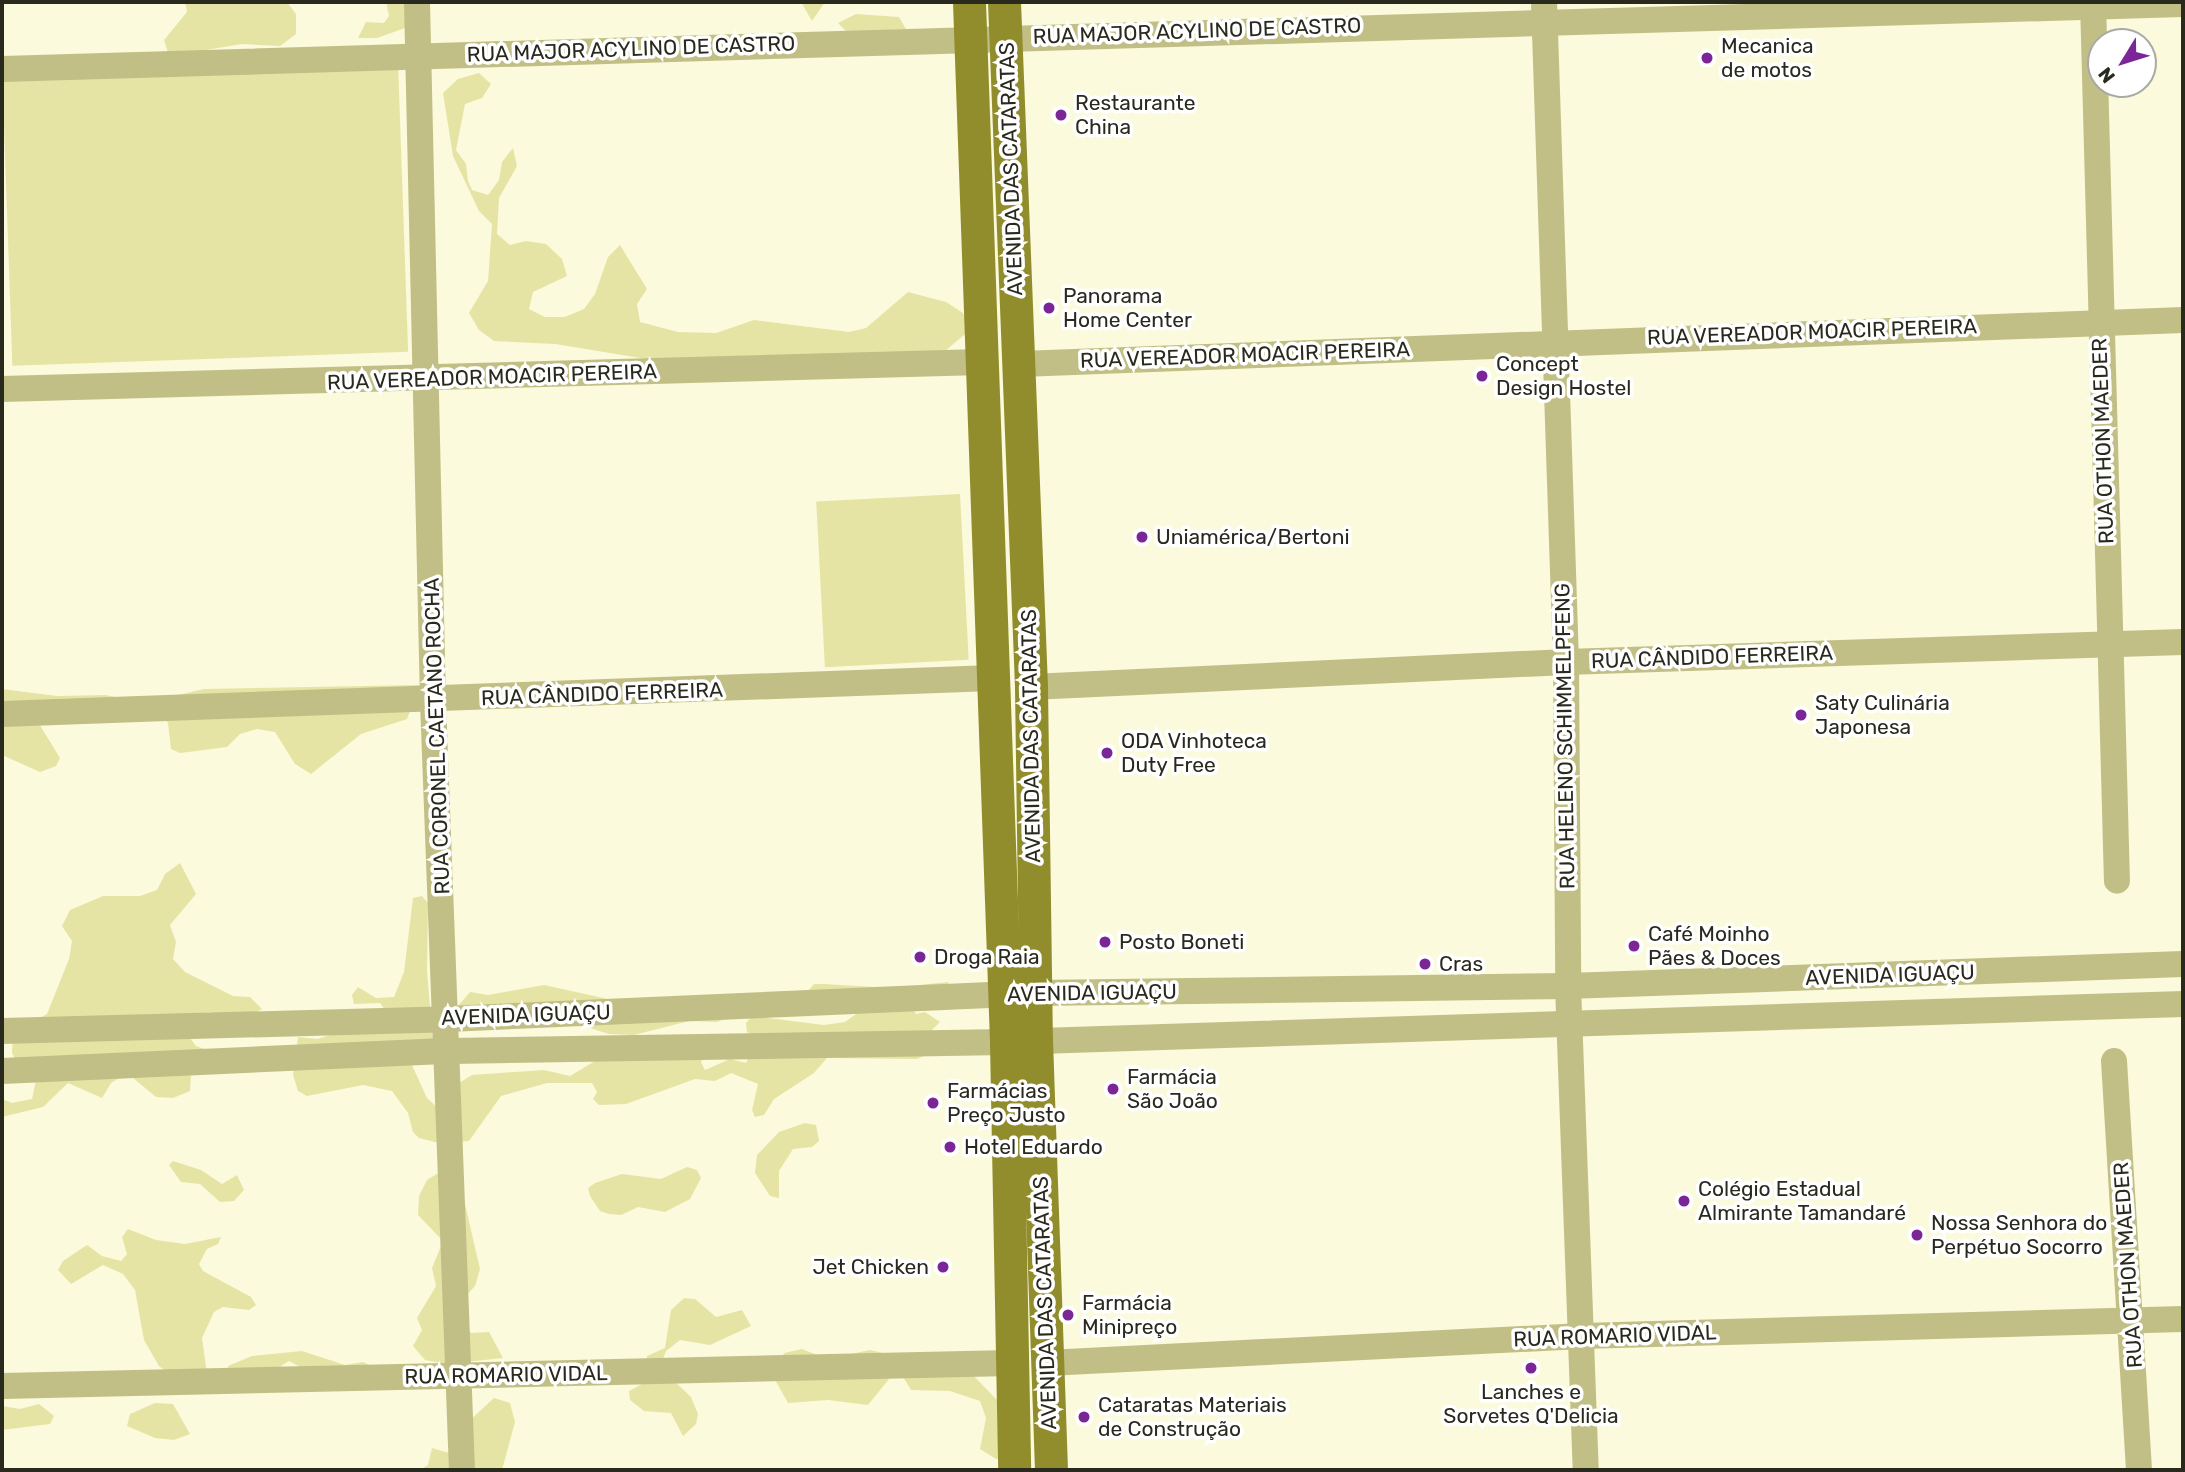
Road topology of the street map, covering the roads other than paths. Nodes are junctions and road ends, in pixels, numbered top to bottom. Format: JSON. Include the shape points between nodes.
{"nodes":[{"id":1,"x":417,"y":2,"type":"edge"},
{"id":2,"x":969,"y":2,"type":"edge"},
{"id":3,"x":1004,"y":2,"type":"edge"},
{"id":4,"x":2093,"y":4,"type":"edge"},
{"id":5,"x":2183,"y":4,"type":"edge"},
{"id":6,"x":1544,"y":11,"type":"edge"},
{"id":7,"x":1006,"y":36,"type":"junction"},
{"id":8,"x":970,"y":38,"type":"junction"},
{"id":9,"x":419,"y":55,"type":"junction"},
{"id":10,"x":2,"y":69,"type":"edge"},
{"id":11,"x":2098,"y":320,"type":"junction"},
{"id":12,"x":2183,"y":320,"type":"edge"},
{"id":13,"x":1553,"y":342,"type":"junction"},
{"id":14,"x":982,"y":362,"type":"junction"},
{"id":15,"x":1021,"y":364,"type":"junction"},
{"id":16,"x":429,"y":379,"type":"junction"},
{"id":17,"x":2,"y":389,"type":"edge"},
{"id":18,"x":2183,"y":642,"type":"edge"},
{"id":19,"x":2112,"y":644,"type":"junction"},
{"id":20,"x":1566,"y":663,"type":"junction"},
{"id":21,"x":992,"y":678,"type":"junction"},
{"id":22,"x":1031,"y":687,"type":"junction"},
{"id":23,"x":433,"y":702,"type":"junction"},
{"id":24,"x":2,"y":714,"type":"edge"},
{"id":25,"x":2117,"y":881,"type":"dead end"},
{"id":26,"x":2183,"y":964,"type":"edge"},
{"id":27,"x":1568,"y":986,"type":"junction"},
{"id":28,"x":1019,"y":994,"type":"junction"},
{"id":29,"x":2183,"y":1004,"type":"edge"},
{"id":30,"x":448,"y":1019,"type":"junction"},
{"id":31,"x":1570,"y":1022,"type":"junction"},
{"id":32,"x":2,"y":1031,"type":"edge"},
{"id":33,"x":1021,"y":1041,"type":"junction"},
{"id":34,"x":450,"y":1051,"type":"junction"},
{"id":35,"x":2114,"y":1061,"type":"dead end"},
{"id":36,"x":2,"y":1071,"type":"edge"},
{"id":37,"x":2183,"y":1319,"type":"edge"},
{"id":38,"x":2133,"y":1320,"type":"junction"},
{"id":39,"x":1582,"y":1336,"type":"junction"},
{"id":40,"x":1011,"y":1363,"type":"junction"},
{"id":41,"x":1046,"y":1363,"type":"junction"},
{"id":42,"x":459,"y":1376,"type":"junction"},
{"id":43,"x":2,"y":1386,"type":"edge"},
{"id":44,"x":462,"y":1470,"type":"edge"},
{"id":45,"x":1014,"y":1470,"type":"edge"},
{"id":46,"x":1051,"y":1470,"type":"edge"},
{"id":47,"x":1586,"y":1470,"type":"edge"},
{"id":48,"x":2139,"y":1470,"type":"edge"}],
"edges":[{"from":1,"to":9,"type":"street","name":"RUA CORONEL CAETANO ROCHA"},
{"from":2,"to":8,"type":"main road","name":"AVENIDA DAS CATARATAS"},
{"from":3,"to":7,"type":"main road","name":"AVENIDA DAS CATARATAS"},
{"from":4,"to":5,"type":"street","name":"RUA MAJOR ACYLINO DE CASTRO"},
{"from":4,"to":6,"type":"street","name":"RUA MAJOR ACYLINO DE CASTRO"},
{"from":4,"to":11,"type":"street","name":"RUA OTHON MAEDER"},
{"from":6,"to":7,"type":"street","name":"RUA MAJOR ACYLINO DE CASTRO"},
{"from":6,"to":13,"type":"street","name":"RUA HELENO SCHIMMELPFENG"},
{"from":7,"to":8,"type":"street","name":"RUA MAJOR ACYLINO DE CASTRO"},
{"from":7,"to":15,"type":"main road","name":"AVENIDA DAS CATARATAS"},
{"from":8,"to":9,"type":"street","name":"RUA MAJOR ACYLINO DE CASTRO"},
{"from":8,"to":14,"type":"main road","name":"AVENIDA DAS CATARATAS"},
{"from":9,"to":10,"type":"street","name":"RUA MAJOR ACYLINO DE CASTRO"},
{"from":9,"to":16,"type":"street","name":"RUA CORONEL CAETANO ROCHA"},
{"from":11,"to":12,"type":"street","name":"RUA VEREADOR MOACIR PEREIRA"},
{"from":11,"to":13,"type":"street","name":"RUA VEREADOR MOACIR PEREIRA"},
{"from":11,"to":19,"type":"street","name":"RUA OTHON MAEDER"},
{"from":13,"to":15,"type":"street","name":"RUA VEREADOR MOACIR PEREIRA"},
{"from":13,"to":20,"type":"street","name":"RUA HELENO SCHIMMELPFENG"},
{"from":14,"to":16,"type":"street","name":"RUA VEREADOR MOACIR PEREIRA"},
{"from":14,"to":21,"type":"main road","name":"AVENIDA DAS CATARATAS"},
{"from":15,"to":22,"type":"main road","name":"AVENIDA DAS CATARATAS"},
{"from":16,"to":17,"type":"street","name":"RUA VEREADOR MOACIR PEREIRA"},
{"from":16,"to":23,"type":"street","name":"RUA CORONEL CAETANO ROCHA"},
{"from":18,"to":19,"type":"street","name":"RUA CÂNDIDO FERREIRA"},
{"from":19,"to":20,"type":"street","name":"RUA CÂNDIDO FERREIRA"},
{"from":19,"to":25,"type":"street","name":"RUA OTHON MAEDER"},
{"from":20,"to":22,"type":"street","name":"RUA CÂNDIDO FERREIRA"},
{"from":20,"to":27,"type":"street","name":"RUA HELENO SCHIMMELPFENG"},
{"from":21,"to":23,"type":"street","name":"RUA CÂNDIDO FERREIRA"},
{"from":21,"to":28,"type":"main road","name":"AVENIDA DAS CATARATAS"},
{"from":22,"to":28,"type":"main road","name":"AVENIDA DAS CATARATAS"},
{"from":23,"to":24,"type":"street","name":"RUA CÂNDIDO FERREIRA"},
{"from":23,"to":30,"type":"street","name":"RUA CORONEL CAETANO ROCHA"},
{"from":26,"to":27,"type":"street","name":"AVENIDA IGUAÇU"},
{"from":27,"to":28,"type":"street","name":"AVENIDA IGUAÇU"},
{"from":27,"to":31,"type":"street","name":"RUA HELENO SCHIMMELPFENG"},
{"from":28,"to":30,"type":"street","name":"AVENIDA IGUAÇU"},
{"from":28,"to":33,"type":"main road","name":"AVENIDA DAS CATARATAS"},
{"from":29,"to":31,"type":"street","name":"AVENIDA IGUAÇU"},
{"from":30,"to":32,"type":"street","name":"AVENIDA IGUAÇU"},
{"from":30,"to":34,"type":"street","name":"RUA CORONEL CAETANO ROCHA"},
{"from":31,"to":33,"type":"street","name":"AVENIDA IGUAÇU"},
{"from":31,"to":39,"type":"street","name":"RUA HELENO SCHIMMELPFENG"},
{"from":33,"to":34,"type":"street","name":"AVENIDA IGUAÇU"},
{"from":33,"to":40,"type":"main road","name":"AVENIDA DAS CATARATAS"},
{"from":33,"to":41,"type":"main road","name":"AVENIDA DAS CATARATAS"},
{"from":34,"to":36,"type":"street","name":"AVENIDA IGUAÇU"},
{"from":34,"to":42,"type":"street","name":"RUA CORONEL CAETANO ROCHA"},
{"from":35,"to":38,"type":"street","name":"RUA OTHON MAEDER"},
{"from":37,"to":38,"type":"street","name":"RUA ROMARIO VIDAL"},
{"from":38,"to":39,"type":"street","name":"RUA ROMARIO VIDAL"},
{"from":38,"to":48,"type":"street","name":"RUA OTHON MAEDER"},
{"from":39,"to":41,"type":"street","name":"RUA ROMARIO VIDAL"},
{"from":39,"to":47,"type":"street","name":"RUA HELENO SCHIMMELPFENG"},
{"from":40,"to":42,"type":"street","name":"RUA ROMARIO VIDAL"},
{"from":40,"to":45,"type":"main road","name":"AVENIDA DAS CATARATAS"},
{"from":41,"to":46,"type":"main road","name":"AVENIDA DAS CATARATAS"},
{"from":42,"to":43,"type":"street","name":"RUA ROMARIO VIDAL"},
{"from":42,"to":44,"type":"street","name":"RUA CORONEL CAETANO ROCHA"}]}
